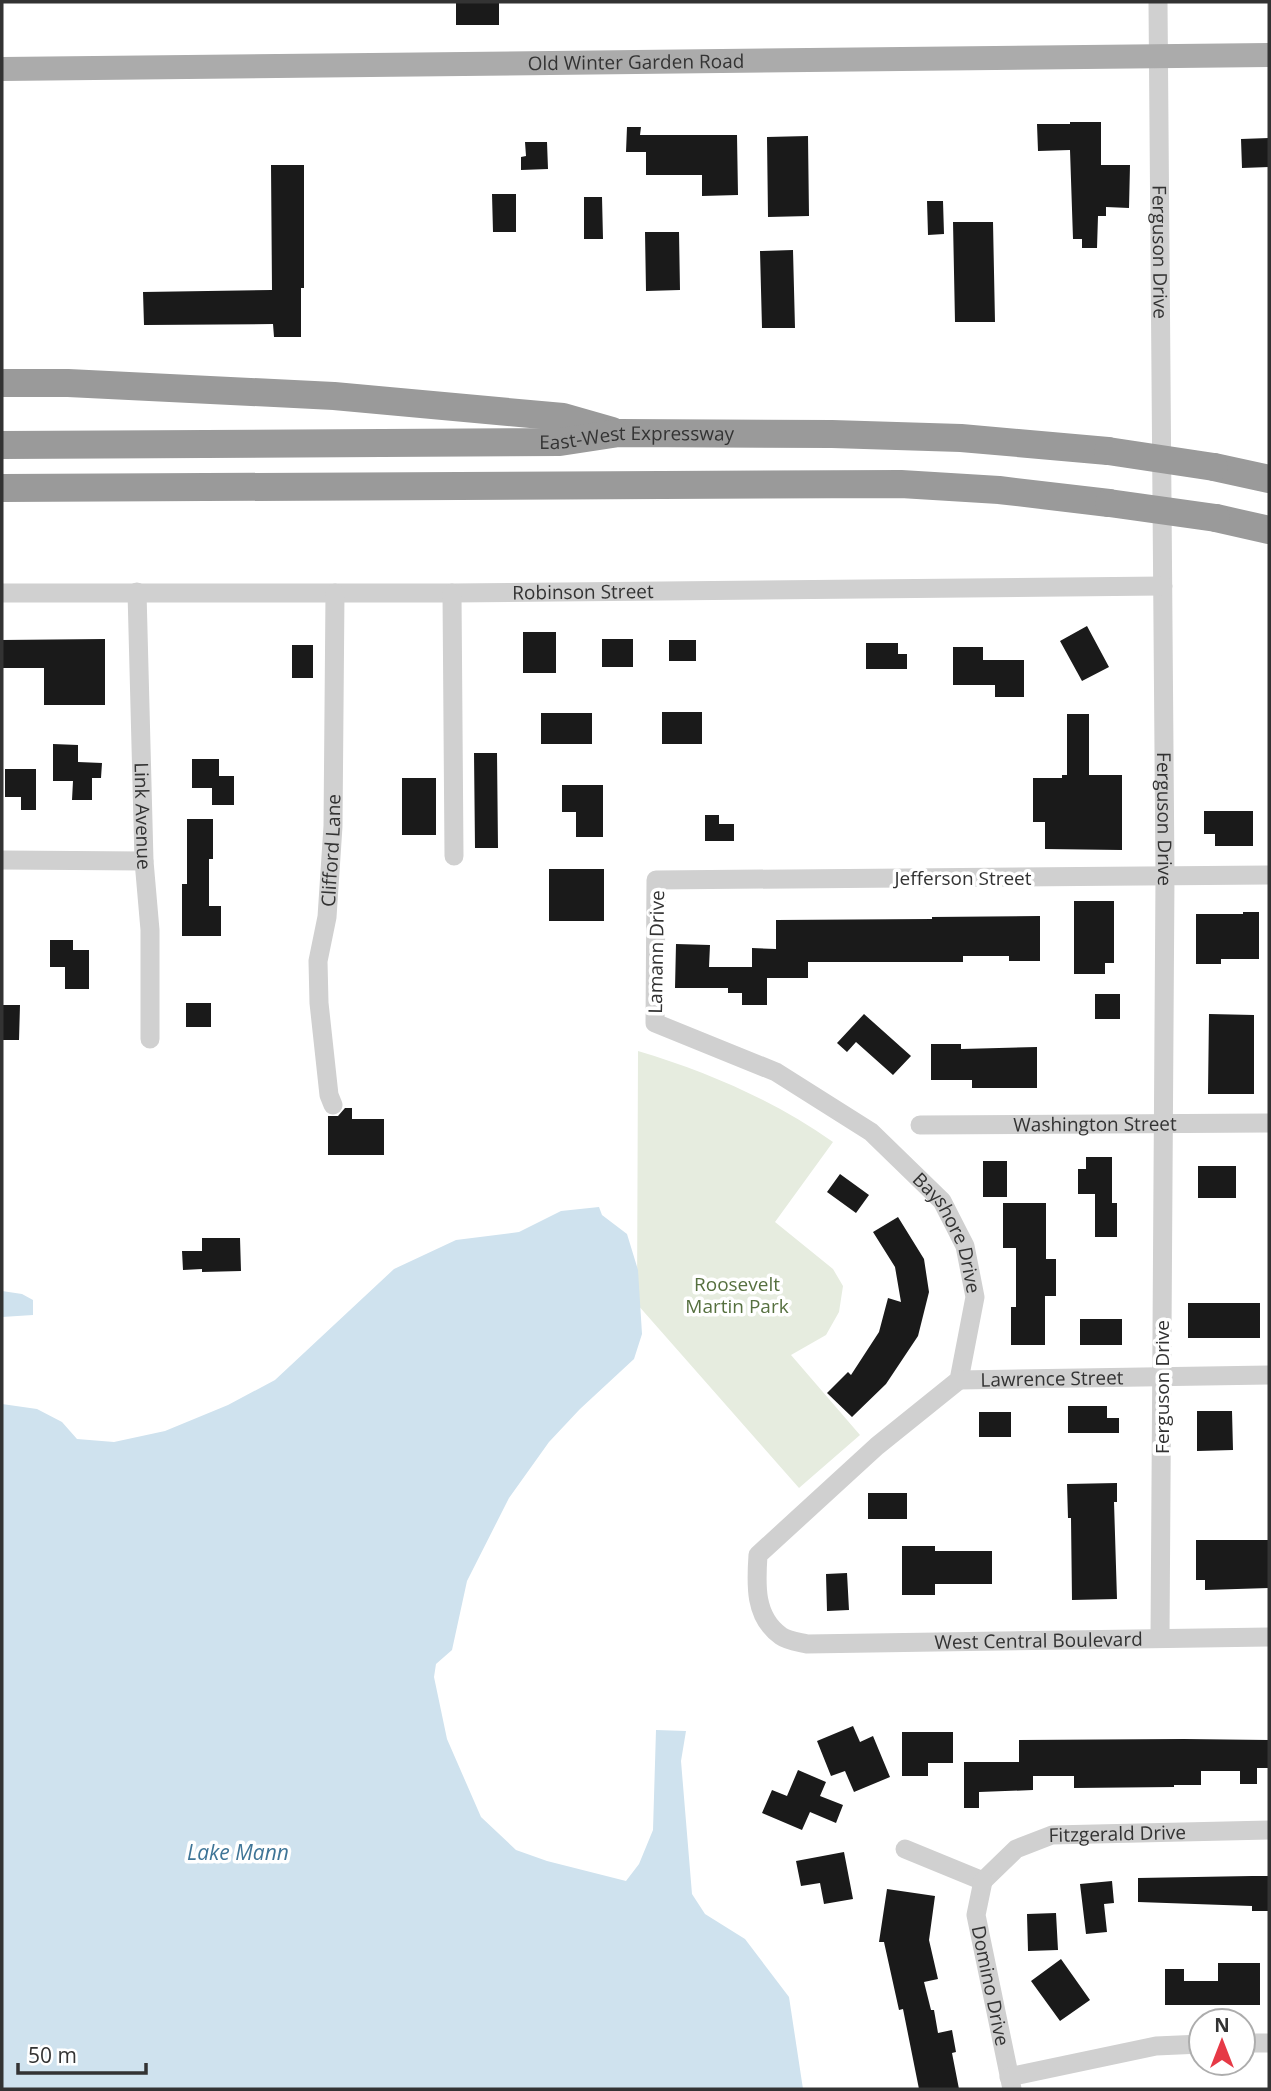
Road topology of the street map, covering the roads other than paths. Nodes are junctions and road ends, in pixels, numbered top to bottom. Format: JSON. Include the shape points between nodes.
{"nodes":[{"id":1,"x":1158,"y":2,"type":"edge"},
{"id":2,"x":1269,"y":55,"type":"edge"},
{"id":3,"x":1158,"y":58,"type":"junction"},
{"id":4,"x":2,"y":69,"type":"edge"},
{"id":5,"x":2,"y":383,"type":"edge"},
{"id":6,"x":619,"y":433,"type":"junction"},
{"id":7,"x":2,"y":445,"type":"edge"},
{"id":8,"x":1269,"y":479,"type":"edge"},
{"id":9,"x":166,"y":487,"type":"junction"},
{"id":10,"x":2,"y":488,"type":"edge"},
{"id":11,"x":2,"y":494,"type":"edge"},
{"id":12,"x":1269,"y":530,"type":"edge"},
{"id":13,"x":1163,"y":586,"type":"junction"},
{"id":14,"x":137,"y":592,"type":"junction"},
{"id":15,"x":2,"y":593,"type":"edge"},
{"id":16,"x":335,"y":593,"type":"junction"},
{"id":17,"x":452,"y":593,"type":"junction"},
{"id":18,"x":454,"y":856,"type":"dead end"},
{"id":19,"x":2,"y":860,"type":"edge"},
{"id":20,"x":144,"y":861,"type":"junction"},
{"id":21,"x":1269,"y":875,"type":"edge"},
{"id":22,"x":1165,"y":876,"type":"junction"},
{"id":23,"x":656,"y":880,"type":"joint"},
{"id":24,"x":655,"y":1023,"type":"joint"},
{"id":25,"x":150,"y":1039,"type":"dead end"},
{"id":26,"x":333,"y":1105,"type":"dead end"},
{"id":27,"x":1269,"y":1123,"type":"edge"},
{"id":28,"x":920,"y":1125,"type":"dead end"},
{"id":29,"x":1163,"y":1125,"type":"junction"},
{"id":30,"x":1269,"y":1374,"type":"edge"},
{"id":31,"x":1163,"y":1376,"type":"junction"},
{"id":32,"x":959,"y":1380,"type":"junction"},
{"id":33,"x":1269,"y":1637,"type":"edge"},
{"id":34,"x":1160,"y":1638,"type":"junction"},
{"id":35,"x":1269,"y":1830,"type":"edge"},
{"id":36,"x":905,"y":1849,"type":"dead end"},
{"id":37,"x":983,"y":1881,"type":"junction"},
{"id":38,"x":1187,"y":2045,"type":"edge"},
{"id":39,"x":1011,"y":2083,"type":"edge"}],
"edges":[{"from":1,"to":3,"type":"street","name":"Ferguson Drive"},
{"from":2,"to":3,"type":"main road","name":"Old Winter Garden Road"},
{"from":3,"to":4,"type":"main road","name":"Old Winter Garden Road"},
{"from":3,"to":13,"type":"street","name":"Ferguson Drive"},
{"from":5,"to":6,"type":"highway","via":[[334,396],[563,417]]},
{"from":6,"to":7,"type":"highway","name":"East-West Expressway","via":[[560,442]]},
{"from":6,"to":8,"type":"highway","name":"East-West Expressway","bridge":true,"via":[[948,437],[1108,451]]},
{"from":9,"to":10,"type":"highway"},
{"from":9,"to":11,"type":"highway"},
{"from":9,"to":12,"type":"highway","bridge":true,"via":[[901,484],[1109,503]]},
{"from":13,"to":17,"type":"street","name":"Robinson Street"},
{"from":13,"to":22,"type":"street","name":"Ferguson Drive"},
{"from":14,"to":15,"type":"street","name":"Robinson Street"},
{"from":14,"to":16,"type":"street","name":"Robinson Street"},
{"from":14,"to":20,"type":"street","name":"Link Avenue"},
{"from":16,"to":17,"type":"street","name":"Robinson Street"},
{"from":16,"to":26,"type":"street","name":"Clifford Lane","via":[[333,826],[327,917],[318,961]]},
{"from":17,"to":18,"type":"street"},
{"from":19,"to":20,"type":"street"},
{"from":20,"to":25,"type":"street","name":"Link Avenue","via":[[150,930]]},
{"from":21,"to":22,"type":"street","name":"Jefferson Street"},
{"from":22,"to":23,"type":"street","name":"Jefferson Street"},
{"from":22,"to":29,"type":"street","name":"Ferguson Drive"},
{"from":23,"to":24,"type":"street","name":"Lamann Drive"},
{"from":24,"to":32,"type":"street","name":"Bayshore Drive","via":[[776,1072],[871,1132],[942,1202],[965,1246],[975,1297]]},
{"from":27,"to":29,"type":"street","name":"Washington Street"},
{"from":28,"to":29,"type":"street","name":"Washington Street"},
{"from":29,"to":31,"type":"street","name":"Ferguson Drive"},
{"from":30,"to":31,"type":"street","name":"Lawrence Street"},
{"from":31,"to":32,"type":"street","name":"Lawrence Street"},
{"from":31,"to":34,"type":"street","name":"Ferguson Drive"},
{"from":32,"to":34,"type":"street","name":"West Central Boulevard","via":[[877,1446],[758,1555],[755,1590],[766,1622],[782,1637],[807,1644]]},
{"from":33,"to":34,"type":"street","name":"West Central Boulevard"},
{"from":35,"to":37,"type":"street","name":"Fitzgerald Drive","via":[[1052,1835],[1016,1849]]},
{"from":36,"to":37,"type":"street"},
{"from":37,"to":39,"type":"street","name":"Domino Drive","via":[[976,1915]]},
{"from":38,"to":39,"type":"street","via":[[1156,2046]]}]}
